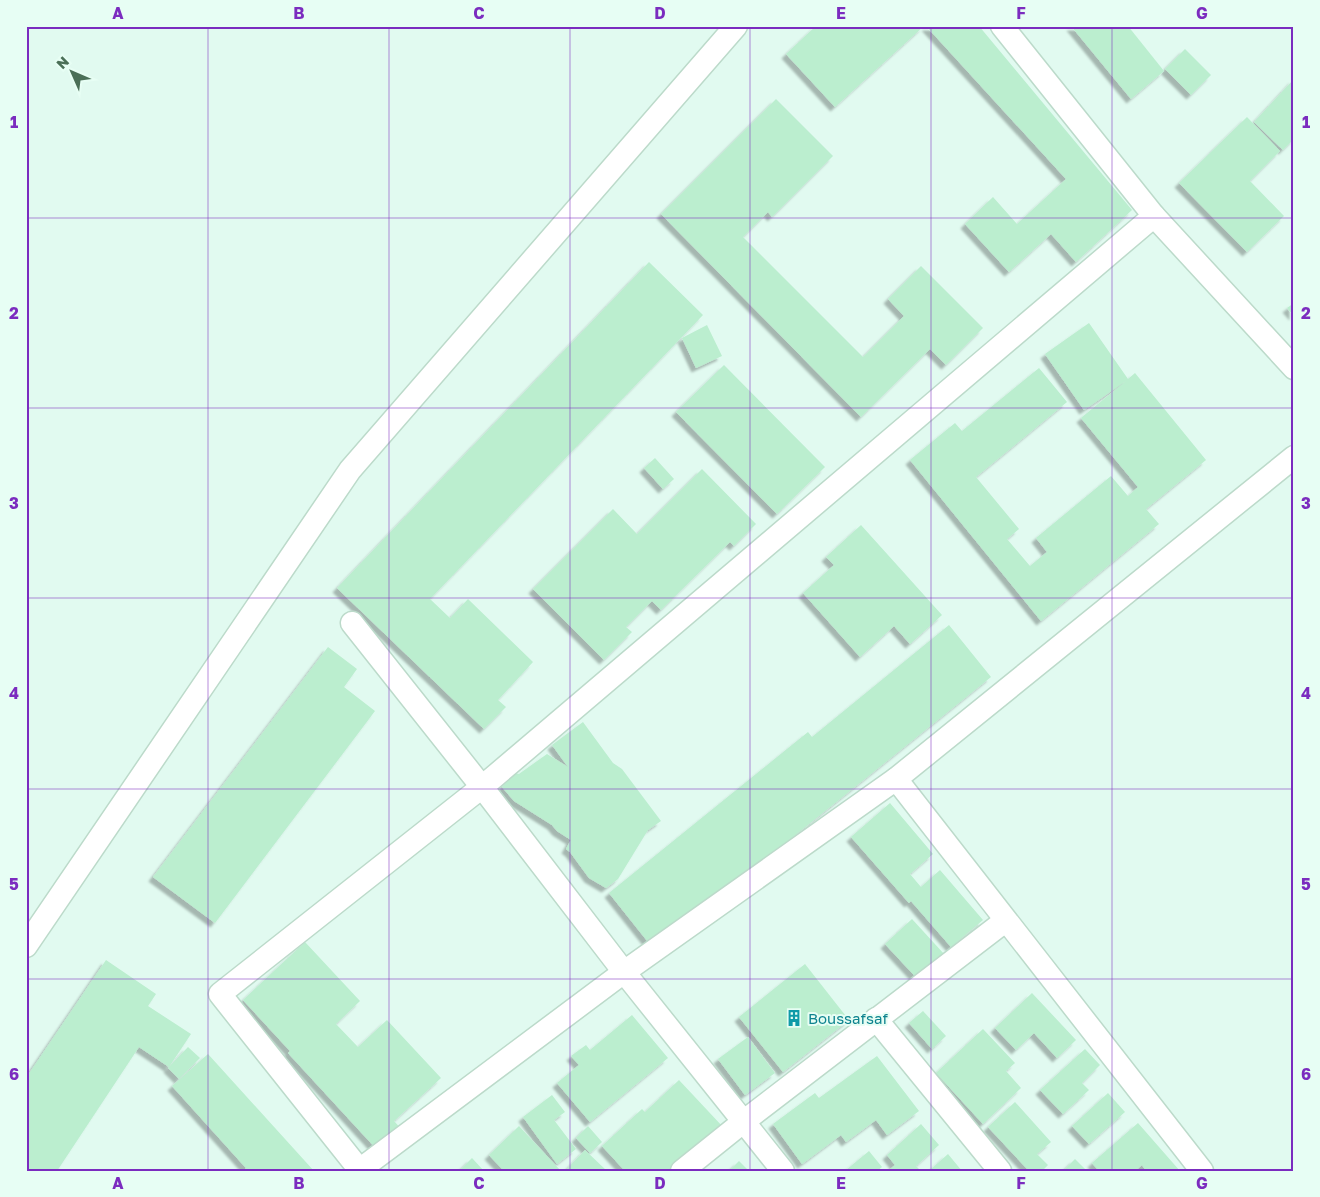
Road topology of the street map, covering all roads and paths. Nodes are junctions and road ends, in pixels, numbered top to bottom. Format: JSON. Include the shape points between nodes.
{"nodes":[{"id":1,"x":736,"y":26,"type":"edge"},
{"id":2,"x":1002,"y":26,"type":"edge"},
{"id":3,"x":1154,"y":216,"type":"junction"},
{"id":4,"x":1294,"y":368,"type":"edge"},
{"id":5,"x":1294,"y":457,"type":"edge"},
{"id":6,"x":352,"y":623,"type":"dead end"},
{"id":7,"x":896,"y":779,"type":"junction"},
{"id":8,"x":482,"y":787,"type":"junction"},
{"id":9,"x":1005,"y":921,"type":"junction"},
{"id":10,"x":27,"y":944,"type":"edge"},
{"id":11,"x":624,"y":972,"type":"junction"},
{"id":12,"x":876,"y":1019,"type":"junction"},
{"id":13,"x":742,"y":1122,"type":"junction"},
{"id":14,"x":358,"y":1170,"type":"edge"},
{"id":15,"x":682,"y":1171,"type":"edge"},
{"id":16,"x":783,"y":1171,"type":"edge"},
{"id":17,"x":1000,"y":1171,"type":"edge"},
{"id":18,"x":1202,"y":1171,"type":"edge"}],
"edges":[{"from":1,"to":10,"type":"street","via":[[350,470]]},
{"from":2,"to":3,"type":"street"},
{"from":3,"to":4,"type":"street"},
{"from":3,"to":8,"type":"street"},
{"from":5,"to":7,"type":"street"},
{"from":6,"to":8,"type":"street"},
{"from":7,"to":9,"type":"street"},
{"from":7,"to":11,"type":"street"},
{"from":8,"to":11,"type":"street"},
{"from":8,"to":14,"type":"street","via":[[220,994]]},
{"from":9,"to":12,"type":"street"},
{"from":9,"to":18,"type":"street"},
{"from":11,"to":13,"type":"street"},
{"from":11,"to":14,"type":"street"},
{"from":12,"to":13,"type":"street"},
{"from":12,"to":17,"type":"street"},
{"from":13,"to":15,"type":"street"},
{"from":13,"to":16,"type":"street"}]}
